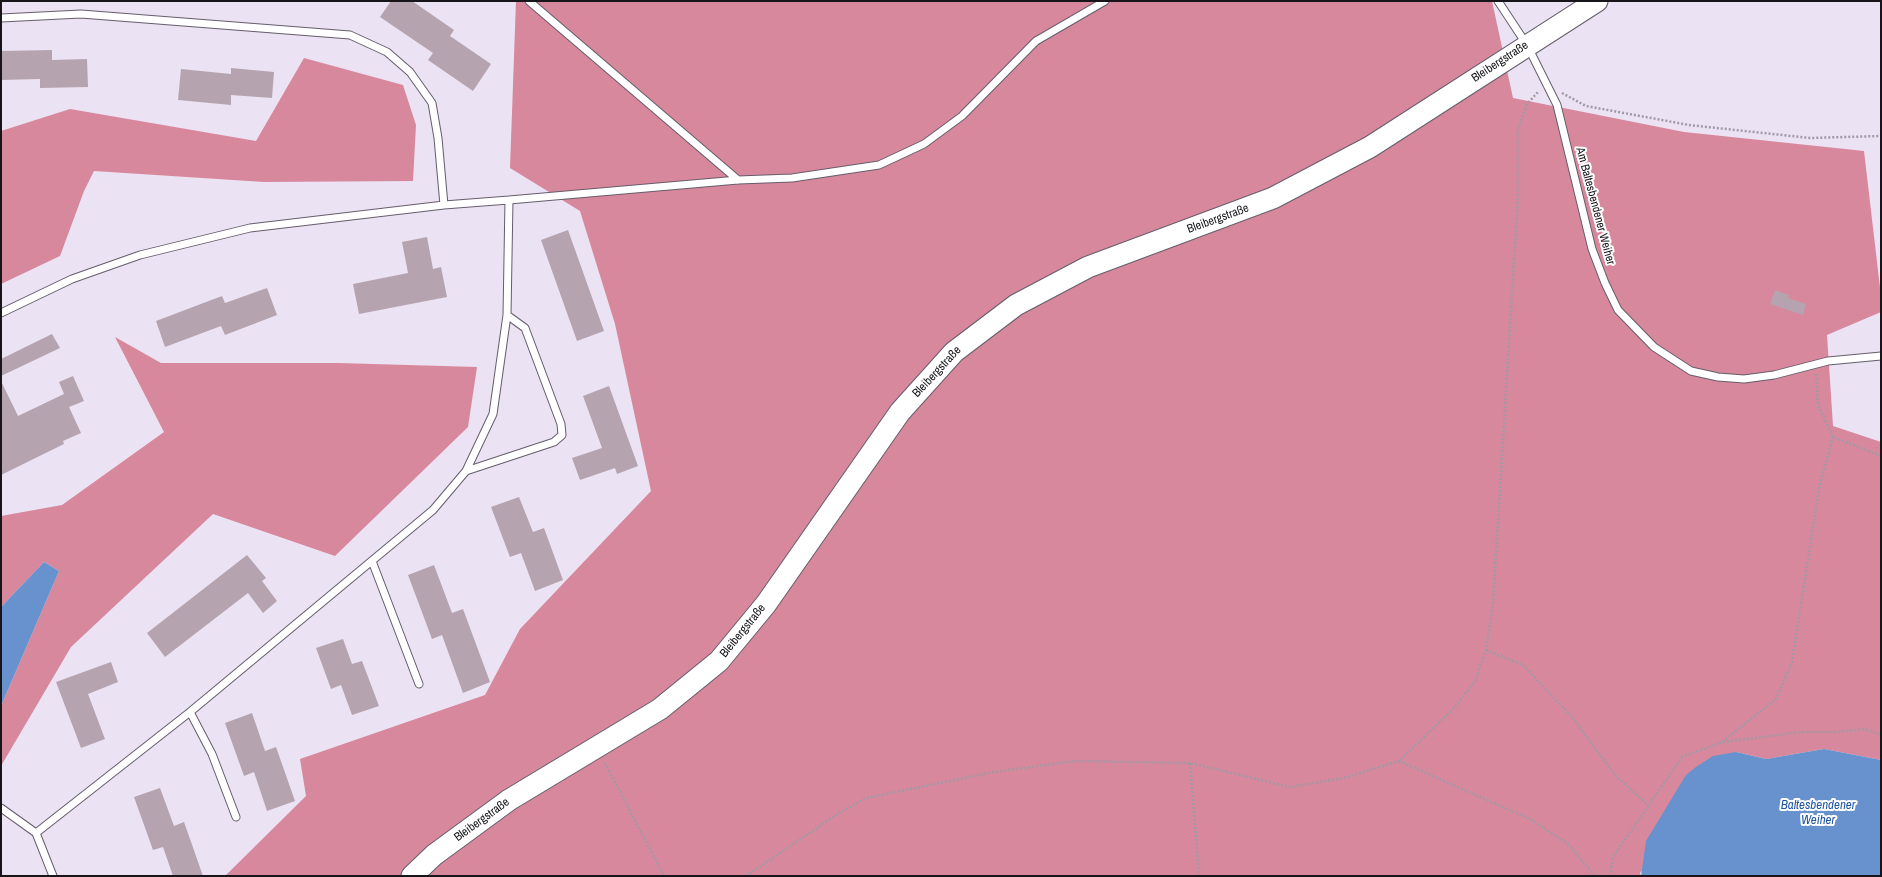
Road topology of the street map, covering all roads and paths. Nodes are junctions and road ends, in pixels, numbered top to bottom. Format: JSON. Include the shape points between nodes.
{"nodes":[{"id":1,"x":529,"y":1,"type":"edge"},
{"id":2,"x":1105,"y":1,"type":"edge"},
{"id":3,"x":1498,"y":1,"type":"edge"},
{"id":4,"x":1597,"y":1,"type":"edge"},
{"id":5,"x":1,"y":18,"type":"edge"},
{"id":6,"x":1527,"y":45,"type":"junction"},
{"id":7,"x":1546,"y":84,"type":"junction"},
{"id":8,"x":1881,"y":136,"type":"edge"},
{"id":9,"x":738,"y":180,"type":"junction"},
{"id":10,"x":509,"y":200,"type":"junction"},
{"id":11,"x":444,"y":205,"type":"junction"},
{"id":12,"x":1,"y":314,"type":"edge"},
{"id":13,"x":507,"y":314,"type":"junction"},
{"id":14,"x":1881,"y":356,"type":"edge"},
{"id":15,"x":1816,"y":363,"type":"junction"},
{"id":16,"x":1834,"y":437,"type":"junction"},
{"id":17,"x":1881,"y":456,"type":"edge"},
{"id":18,"x":466,"y":471,"type":"junction"},
{"id":19,"x":372,"y":561,"type":"junction"},
{"id":20,"x":1486,"y":650,"type":"junction"},
{"id":21,"x":419,"y":684,"type":"dead end"},
{"id":22,"x":190,"y":712,"type":"junction"},
{"id":23,"x":1881,"y":735,"type":"edge"},
{"id":24,"x":1722,"y":742,"type":"junction"},
{"id":25,"x":597,"y":748,"type":"junction"},
{"id":26,"x":1399,"y":761,"type":"junction"},
{"id":27,"x":1190,"y":763,"type":"junction"},
{"id":28,"x":1648,"y":805,"type":"junction"},
{"id":29,"x":1,"y":808,"type":"edge"},
{"id":30,"x":236,"y":817,"type":"dead end"},
{"id":31,"x":36,"y":834,"type":"junction"},
{"id":32,"x":53,"y":876,"type":"edge"},
{"id":33,"x":412,"y":876,"type":"edge"},
{"id":34,"x":664,"y":876,"type":"edge"},
{"id":35,"x":746,"y":876,"type":"edge"},
{"id":36,"x":1199,"y":876,"type":"edge"},
{"id":37,"x":1595,"y":876,"type":"edge"},
{"id":38,"x":1610,"y":876,"type":"edge"}],
"edges":[{"from":1,"to":9,"type":"lane"},
{"from":2,"to":9,"type":"lane","via":[[1036,41],[962,116],[924,144],[879,165],[792,178]]},
{"from":3,"to":6,"type":"lane","name":"Am Baltesbendener Weiher"},
{"from":4,"to":6,"type":"street","name":"Bleibergstraße"},
{"from":5,"to":11,"type":"lane","via":[[81,14],[350,36],[387,52],[410,72],[432,102]]},
{"from":6,"to":7,"type":"lane","name":"Am Baltesbendener Weiher"},
{"from":6,"to":25,"type":"street","name":"Bleibergstraße","via":[[1370,148],[1274,198],[1088,267],[1016,305],[954,352],[900,412],[766,604],[718,661],[660,709]]},
{"from":7,"to":8,"type":"path","via":[[1586,106],[1688,125],[1810,138]]},
{"from":7,"to":15,"type":"lane","name":"Am Baltesbendener Weiher","via":[[1557,106],[1592,249],[1618,310],[1654,347],[1691,370],[1718,377],[1744,379],[1774,375]]},
{"from":7,"to":20,"type":"path","via":[[1527,104],[1518,129],[1518,198],[1500,502],[1493,603]]},
{"from":9,"to":10,"type":"lane"},
{"from":10,"to":11,"type":"lane"},
{"from":10,"to":13,"type":"lane"},
{"from":11,"to":12,"type":"lane","via":[[250,228],[140,255],[72,279]]},
{"from":13,"to":18,"type":"lane","via":[[493,414]]},
{"from":13,"to":18,"type":"lane","via":[[525,328],[561,424],[562,435],[554,442]]},
{"from":14,"to":15,"type":"lane","name":"Am Baltesbendener Weiher"},
{"from":15,"to":16,"type":"path","via":[[1818,406]]},
{"from":16,"to":17,"type":"path"},
{"from":16,"to":24,"type":"path","via":[[1820,483],[1792,662],[1776,699]]},
{"from":18,"to":19,"type":"lane","via":[[433,510]]},
{"from":19,"to":21,"type":"lane"},
{"from":19,"to":22,"type":"lane"},
{"from":20,"to":26,"type":"path","via":[[1475,681],[1454,708]]},
{"from":20,"to":28,"type":"path","via":[[1523,665],[1572,717],[1615,775]]},
{"from":22,"to":30,"type":"lane","via":[[212,754]]},
{"from":22,"to":31,"type":"lane"},
{"from":23,"to":24,"type":"path","via":[[1865,729],[1801,732]]},
{"from":24,"to":28,"type":"path","via":[[1682,757]]},
{"from":25,"to":33,"type":"street","name":"Bleibergstraße","via":[[509,800],[434,855]]},
{"from":25,"to":34,"type":"path"},
{"from":26,"to":27,"type":"path","via":[[1344,778],[1290,787]]},
{"from":26,"to":37,"type":"path","via":[[1532,820],[1568,844]]},
{"from":27,"to":35,"type":"path","via":[[1075,761],[994,772],[866,798],[839,813]]},
{"from":27,"to":36,"type":"path"},
{"from":28,"to":38,"type":"path","via":[[1613,857]]},
{"from":29,"to":31,"type":"lane"},
{"from":31,"to":32,"type":"lane"}]}
